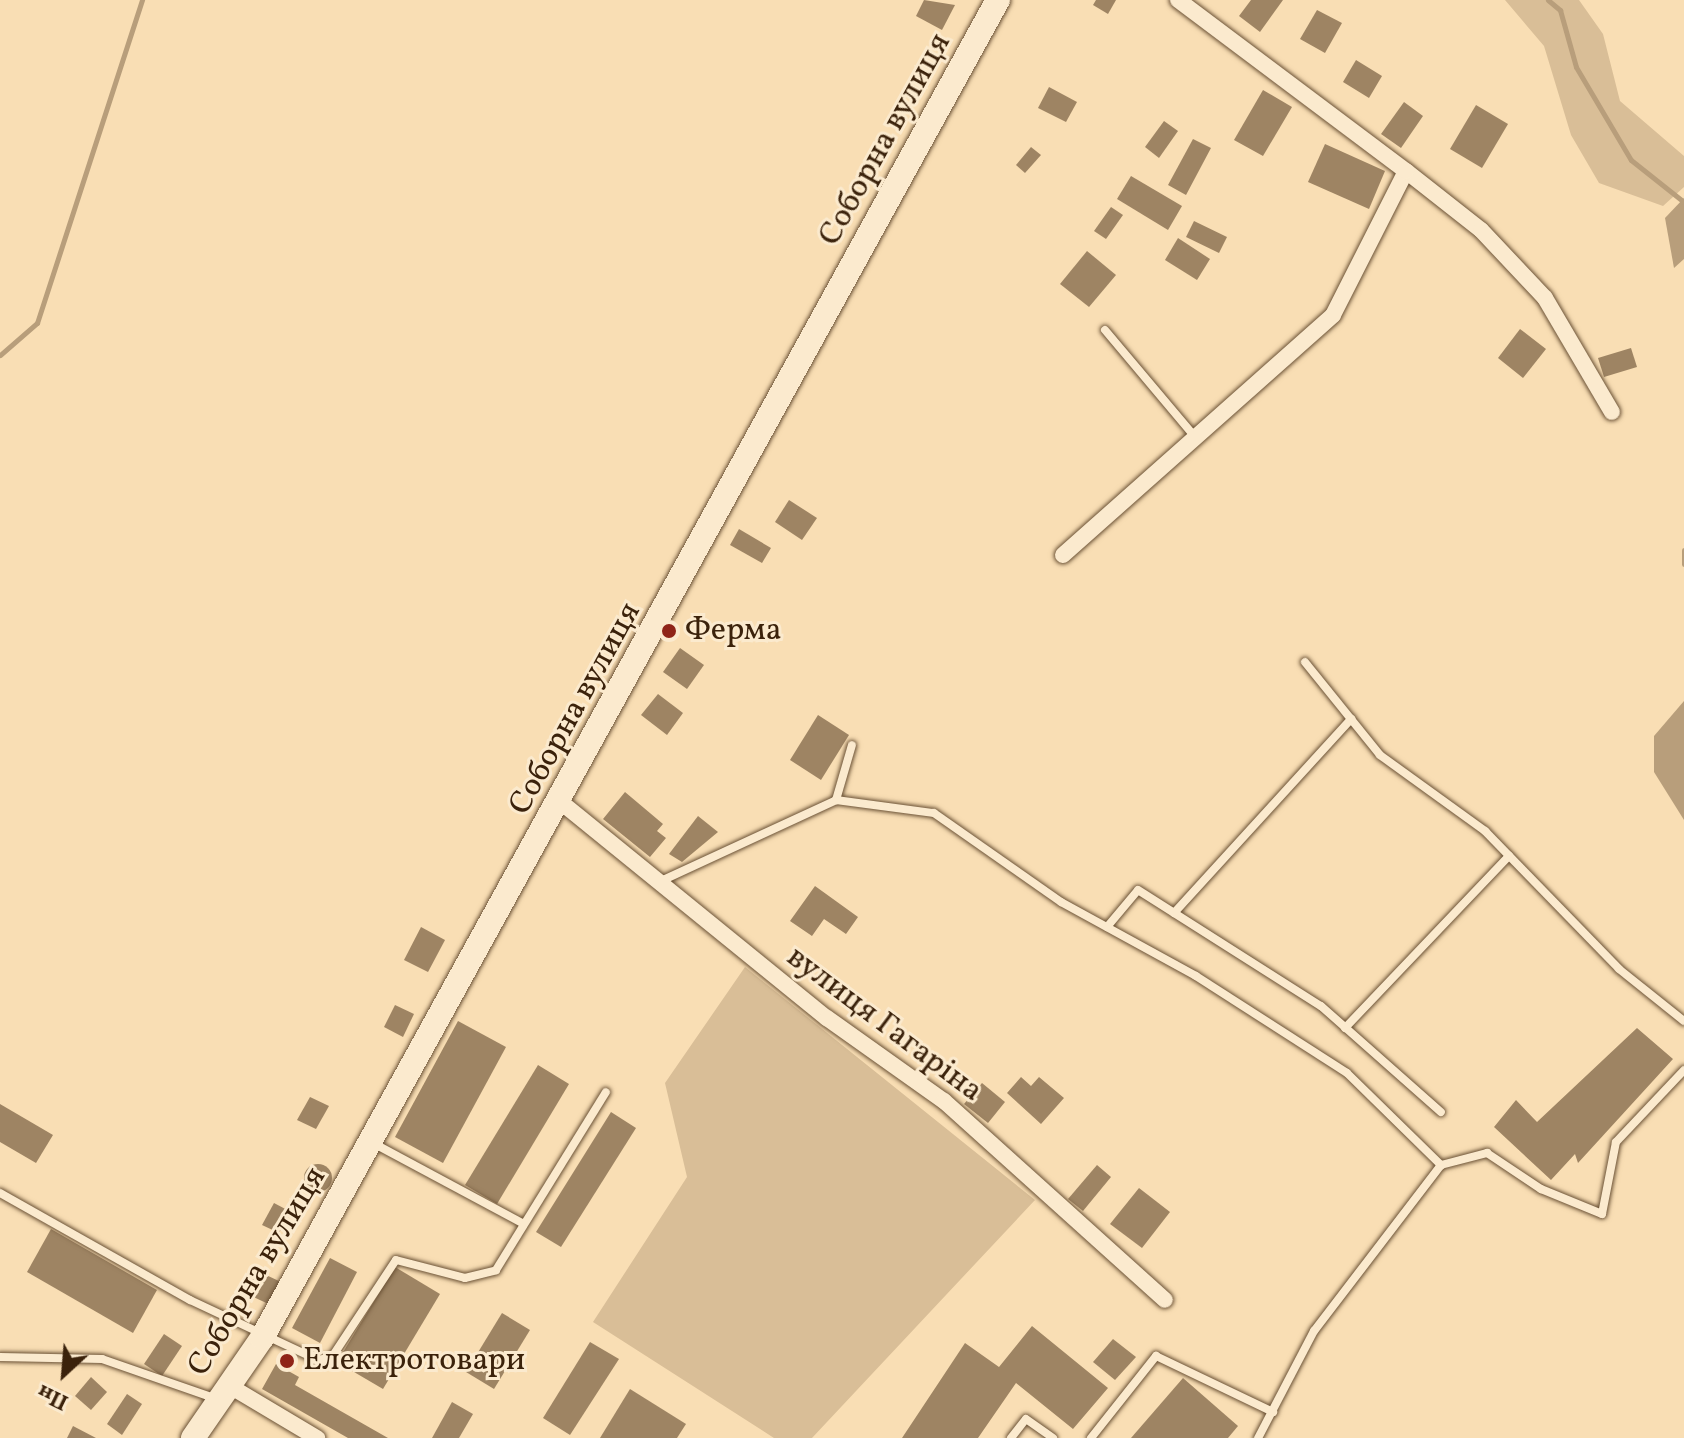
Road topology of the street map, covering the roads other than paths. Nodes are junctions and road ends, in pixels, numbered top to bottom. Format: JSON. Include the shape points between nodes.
{"nodes":[{"id":1,"x":998,"y":0,"type":"edge"},
{"id":2,"x":1178,"y":0,"type":"edge"},
{"id":3,"x":1406,"y":171,"type":"junction"},
{"id":4,"x":1105,"y":330,"type":"dead end"},
{"id":5,"x":1612,"y":412,"type":"dead end"},
{"id":6,"x":1195,"y":437,"type":"junction"},
{"id":7,"x":1063,"y":555,"type":"dead end"},
{"id":8,"x":1305,"y":662,"type":"dead end"},
{"id":9,"x":1351,"y":719,"type":"junction"},
{"id":10,"x":852,"y":745,"type":"dead end"},
{"id":11,"x":836,"y":800,"type":"junction"},
{"id":12,"x":562,"y":803,"type":"junction"},
{"id":13,"x":1509,"y":856,"type":"junction"},
{"id":14,"x":661,"y":881,"type":"junction"},
{"id":15,"x":1174,"y":913,"type":"junction"},
{"id":16,"x":1107,"y":927,"type":"junction"},
{"id":17,"x":1684,"y":1021,"type":"edge"},
{"id":18,"x":1345,"y":1028,"type":"junction"},
{"id":19,"x":1684,"y":1070,"type":"edge"},
{"id":20,"x":606,"y":1092,"type":"dead end"},
{"id":21,"x":1441,"y":1112,"type":"dead end"},
{"id":22,"x":371,"y":1142,"type":"junction"},
{"id":23,"x":1441,"y":1165,"type":"junction"},
{"id":24,"x":0,"y":1193,"type":"edge"},
{"id":25,"x":524,"y":1224,"type":"junction"},
{"id":26,"x":1165,"y":1300,"type":"dead end"},
{"id":27,"x":262,"y":1338,"type":"junction"},
{"id":28,"x":0,"y":1357,"type":"edge"},
{"id":29,"x":224,"y":1392,"type":"junction"},
{"id":30,"x":1273,"y":1412,"type":"junction"},
{"id":31,"x":193,"y":1438,"type":"edge"},
{"id":32,"x":317,"y":1438,"type":"edge"},
{"id":33,"x":1011,"y":1438,"type":"edge"},
{"id":34,"x":1053,"y":1438,"type":"edge"},
{"id":35,"x":1091,"y":1438,"type":"edge"},
{"id":36,"x":1258,"y":1438,"type":"edge"}],
"edges":[{"from":1,"to":12,"type":"main road","name":"Соборна вулиця"},
{"from":2,"to":3,"type":"street"},
{"from":3,"to":5,"type":"street","via":[[1481,230],[1545,298]]},
{"from":3,"to":6,"type":"street","via":[[1333,315]]},
{"from":4,"to":6,"type":"lane"},
{"from":6,"to":7,"type":"street"},
{"from":8,"to":9,"type":"lane"},
{"from":9,"to":13,"type":"lane","via":[[1380,755]]},
{"from":9,"to":15,"type":"lane"},
{"from":10,"to":11,"type":"lane"},
{"from":11,"to":14,"type":"lane"},
{"from":11,"to":16,"type":"lane","via":[[934,813]]},
{"from":12,"to":14,"type":"street","name":"вулиця Гагаріна"},
{"from":12,"to":22,"type":"main road","name":"Соборна вулиця"},
{"from":13,"to":17,"type":"lane","via":[[1619,969]]},
{"from":13,"to":18,"type":"lane"},
{"from":14,"to":26,"type":"street","name":"вулиця Гагаріна","via":[[827,1018],[944,1101]]},
{"from":15,"to":16,"type":"lane","via":[[1138,890]]},
{"from":15,"to":18,"type":"lane"},
{"from":16,"to":23,"type":"lane","via":[[1347,1073]]},
{"from":18,"to":21,"type":"lane"},
{"from":19,"to":23,"type":"lane","via":[[1616,1142],[1602,1214],[1541,1189],[1487,1153]]},
{"from":20,"to":25,"type":"lane"},
{"from":22,"to":25,"type":"lane"},
{"from":22,"to":27,"type":"main road","name":"Соборна вулиця"},
{"from":23,"to":30,"type":"lane","via":[[1314,1331]]},
{"from":24,"to":27,"type":"lane"},
{"from":25,"to":27,"type":"lane","via":[[496,1270],[482,1277],[396,1260],[387,1265],[332,1357],[318,1360]]},
{"from":27,"to":29,"type":"main road","name":"Соборна вулиця"},
{"from":28,"to":29,"type":"lane","via":[[102,1359]]},
{"from":29,"to":31,"type":"main road","name":"Соборна вулиця"},
{"from":29,"to":32,"type":"street"},
{"from":30,"to":35,"type":"lane","via":[[1156,1356]]},
{"from":30,"to":36,"type":"lane"},
{"from":33,"to":34,"type":"lane","via":[[1026,1419]]}]}
